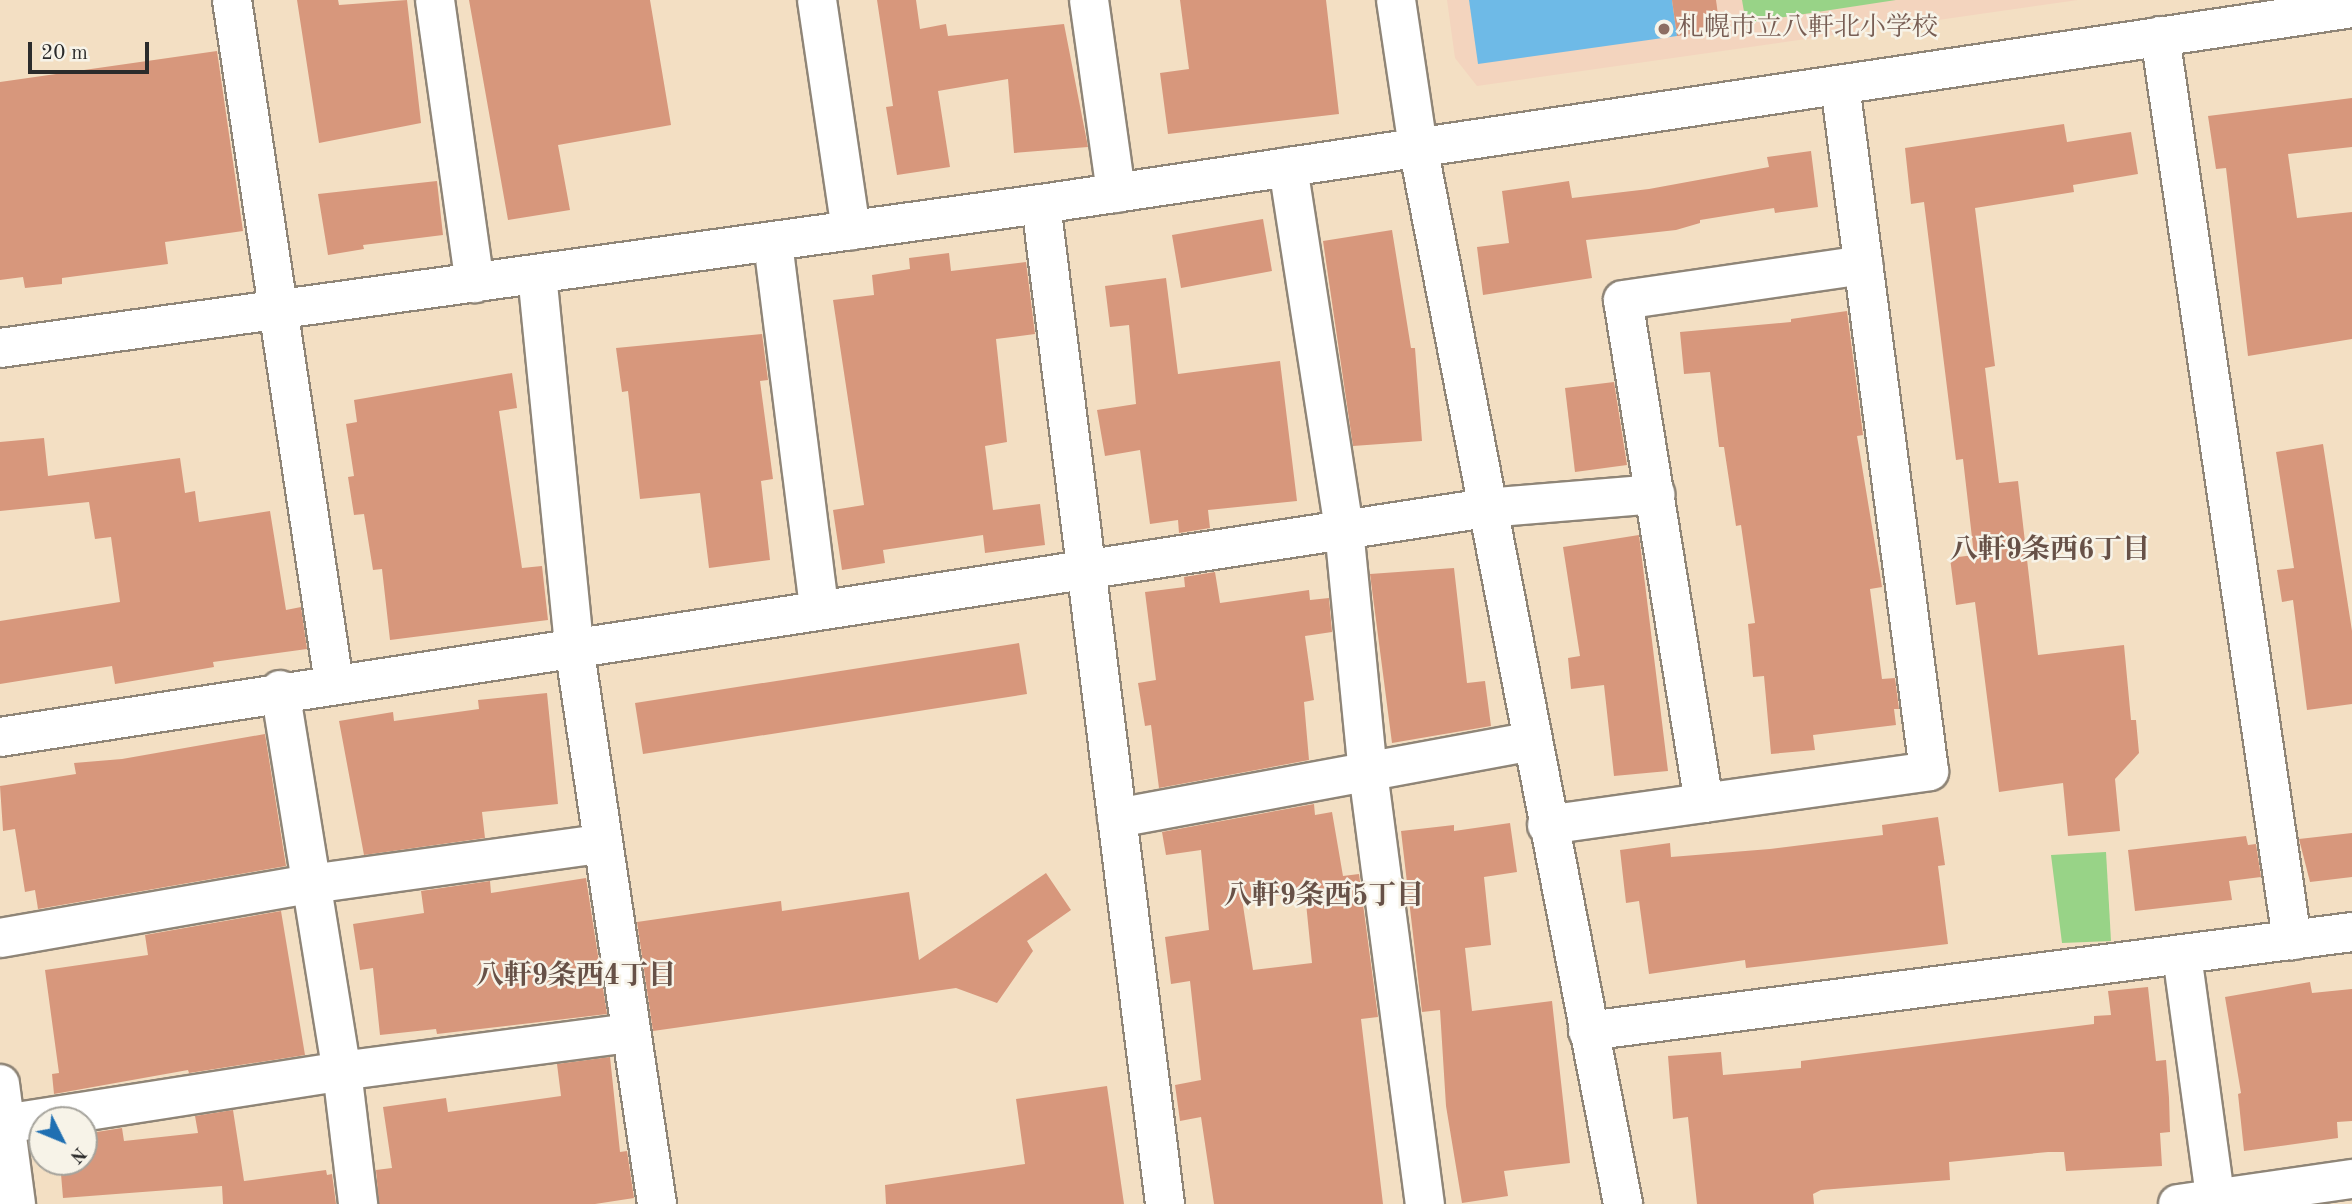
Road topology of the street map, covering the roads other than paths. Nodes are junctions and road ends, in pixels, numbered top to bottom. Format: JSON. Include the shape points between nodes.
{"nodes":[{"id":1,"x":233,"y":0,"type":"edge"},
{"id":2,"x":435,"y":0,"type":"edge"},
{"id":3,"x":817,"y":0,"type":"edge"},
{"id":4,"x":1089,"y":0,"type":"edge"},
{"id":5,"x":1396,"y":0,"type":"edge"},
{"id":6,"x":2352,"y":8,"type":"edge"},
{"id":7,"x":2160,"y":36,"type":"junction"},
{"id":8,"x":1839,"y":85,"type":"junction"},
{"id":9,"x":1418,"y":148,"type":"junction"},
{"id":10,"x":1288,"y":167,"type":"junction"},
{"id":11,"x":1116,"y":193,"type":"junction"},
{"id":12,"x":1041,"y":204,"type":"junction"},
{"id":13,"x":850,"y":230,"type":"junction"},
{"id":14,"x":774,"y":243,"type":"junction"},
{"id":15,"x":1863,"y":265,"type":"junction"},
{"id":16,"x":537,"y":274,"type":"junction"},
{"id":17,"x":475,"y":283,"type":"junction"},
{"id":18,"x":275,"y":307,"type":"junction"},
{"id":19,"x":0,"y":348,"type":"edge"},
{"id":20,"x":1654,"y":494,"type":"junction"},
{"id":21,"x":1486,"y":508,"type":"junction"},
{"id":22,"x":1344,"y":529,"type":"junction"},
{"id":23,"x":1086,"y":567,"type":"junction"},
{"id":24,"x":819,"y":608,"type":"junction"},
{"id":25,"x":575,"y":646,"type":"junction"},
{"id":26,"x":334,"y":682,"type":"junction"},
{"id":27,"x":280,"y":690,"type":"junction"},
{"id":28,"x":0,"y":737,"type":"edge"},
{"id":29,"x":1531,"y":741,"type":"junction"},
{"id":30,"x":1368,"y":772,"type":"junction"},
{"id":31,"x":1704,"y":803,"type":"junction"},
{"id":32,"x":1117,"y":818,"type":"junction"},
{"id":33,"x":1547,"y":825,"type":"junction"},
{"id":34,"x":600,"y":844,"type":"junction"},
{"id":35,"x":311,"y":884,"type":"junction"},
{"id":36,"x":2352,"y":932,"type":"edge"},
{"id":37,"x":0,"y":938,"type":"edge"},
{"id":38,"x":2292,"y":940,"type":"junction"},
{"id":39,"x":2182,"y":955,"type":"junction"},
{"id":40,"x":1588,"y":1031,"type":"junction"},
{"id":41,"x":628,"y":1033,"type":"junction"},
{"id":42,"x":342,"y":1071,"type":"junction"},
{"id":43,"x":0,"y":1084,"type":"edge"},
{"id":44,"x":5,"y":1124,"type":"junction"},
{"id":45,"x":2352,"y":1179,"type":"edge"},
{"id":46,"x":2216,"y":1202,"type":"edge"},
{"id":47,"x":16,"y":1204,"type":"edge"},
{"id":48,"x":358,"y":1204,"type":"edge"},
{"id":49,"x":657,"y":1204,"type":"edge"},
{"id":50,"x":1165,"y":1204,"type":"edge"},
{"id":51,"x":1425,"y":1204,"type":"edge"},
{"id":52,"x":1623,"y":1204,"type":"edge"},
{"id":53,"x":2178,"y":1204,"type":"edge"}],
"edges":[{"from":1,"to":18,"type":"street"},
{"from":2,"to":17,"type":"street"},
{"from":3,"to":13,"type":"street"},
{"from":4,"to":11,"type":"street"},
{"from":5,"to":9,"type":"street"},
{"from":6,"to":7,"type":"street"},
{"from":7,"to":8,"type":"street"},
{"from":7,"to":38,"type":"street"},
{"from":8,"to":9,"type":"street"},
{"from":8,"to":15,"type":"street"},
{"from":9,"to":10,"type":"street"},
{"from":9,"to":21,"type":"street"},
{"from":10,"to":11,"type":"street"},
{"from":10,"to":22,"type":"street"},
{"from":11,"to":12,"type":"street"},
{"from":12,"to":13,"type":"street"},
{"from":12,"to":23,"type":"street"},
{"from":13,"to":14,"type":"street"},
{"from":14,"to":16,"type":"street"},
{"from":14,"to":24,"type":"street"},
{"from":15,"to":20,"type":"street","via":[[1623,300]]},
{"from":15,"to":31,"type":"street","via":[[1929,771]]},
{"from":16,"to":17,"type":"street"},
{"from":16,"to":25,"type":"street"},
{"from":17,"to":18,"type":"street"},
{"from":18,"to":19,"type":"street"},
{"from":18,"to":26,"type":"street"},
{"from":20,"to":21,"type":"street"},
{"from":20,"to":31,"type":"street"},
{"from":21,"to":22,"type":"street"},
{"from":21,"to":29,"type":"street"},
{"from":22,"to":23,"type":"street"},
{"from":22,"to":30,"type":"street"},
{"from":23,"to":24,"type":"street"},
{"from":23,"to":32,"type":"street"},
{"from":24,"to":25,"type":"street"},
{"from":25,"to":26,"type":"street"},
{"from":25,"to":34,"type":"street"},
{"from":26,"to":27,"type":"street"},
{"from":27,"to":28,"type":"street"},
{"from":27,"to":35,"type":"street"},
{"from":29,"to":30,"type":"street"},
{"from":29,"to":33,"type":"street"},
{"from":30,"to":32,"type":"street"},
{"from":30,"to":51,"type":"street"},
{"from":31,"to":33,"type":"street"},
{"from":32,"to":50,"type":"street"},
{"from":33,"to":40,"type":"street"},
{"from":34,"to":35,"type":"street"},
{"from":34,"to":41,"type":"street"},
{"from":35,"to":37,"type":"street"},
{"from":35,"to":42,"type":"street"},
{"from":36,"to":38,"type":"street"},
{"from":38,"to":39,"type":"street"},
{"from":39,"to":40,"type":"street"},
{"from":39,"to":46,"type":"street"},
{"from":40,"to":52,"type":"street"},
{"from":41,"to":42,"type":"street"},
{"from":41,"to":49,"type":"street"},
{"from":42,"to":44,"type":"street"},
{"from":42,"to":48,"type":"street"},
{"from":43,"to":44,"type":"street"},
{"from":44,"to":47,"type":"street"},
{"from":45,"to":46,"type":"street"},
{"from":46,"to":53,"type":"street"}]}
